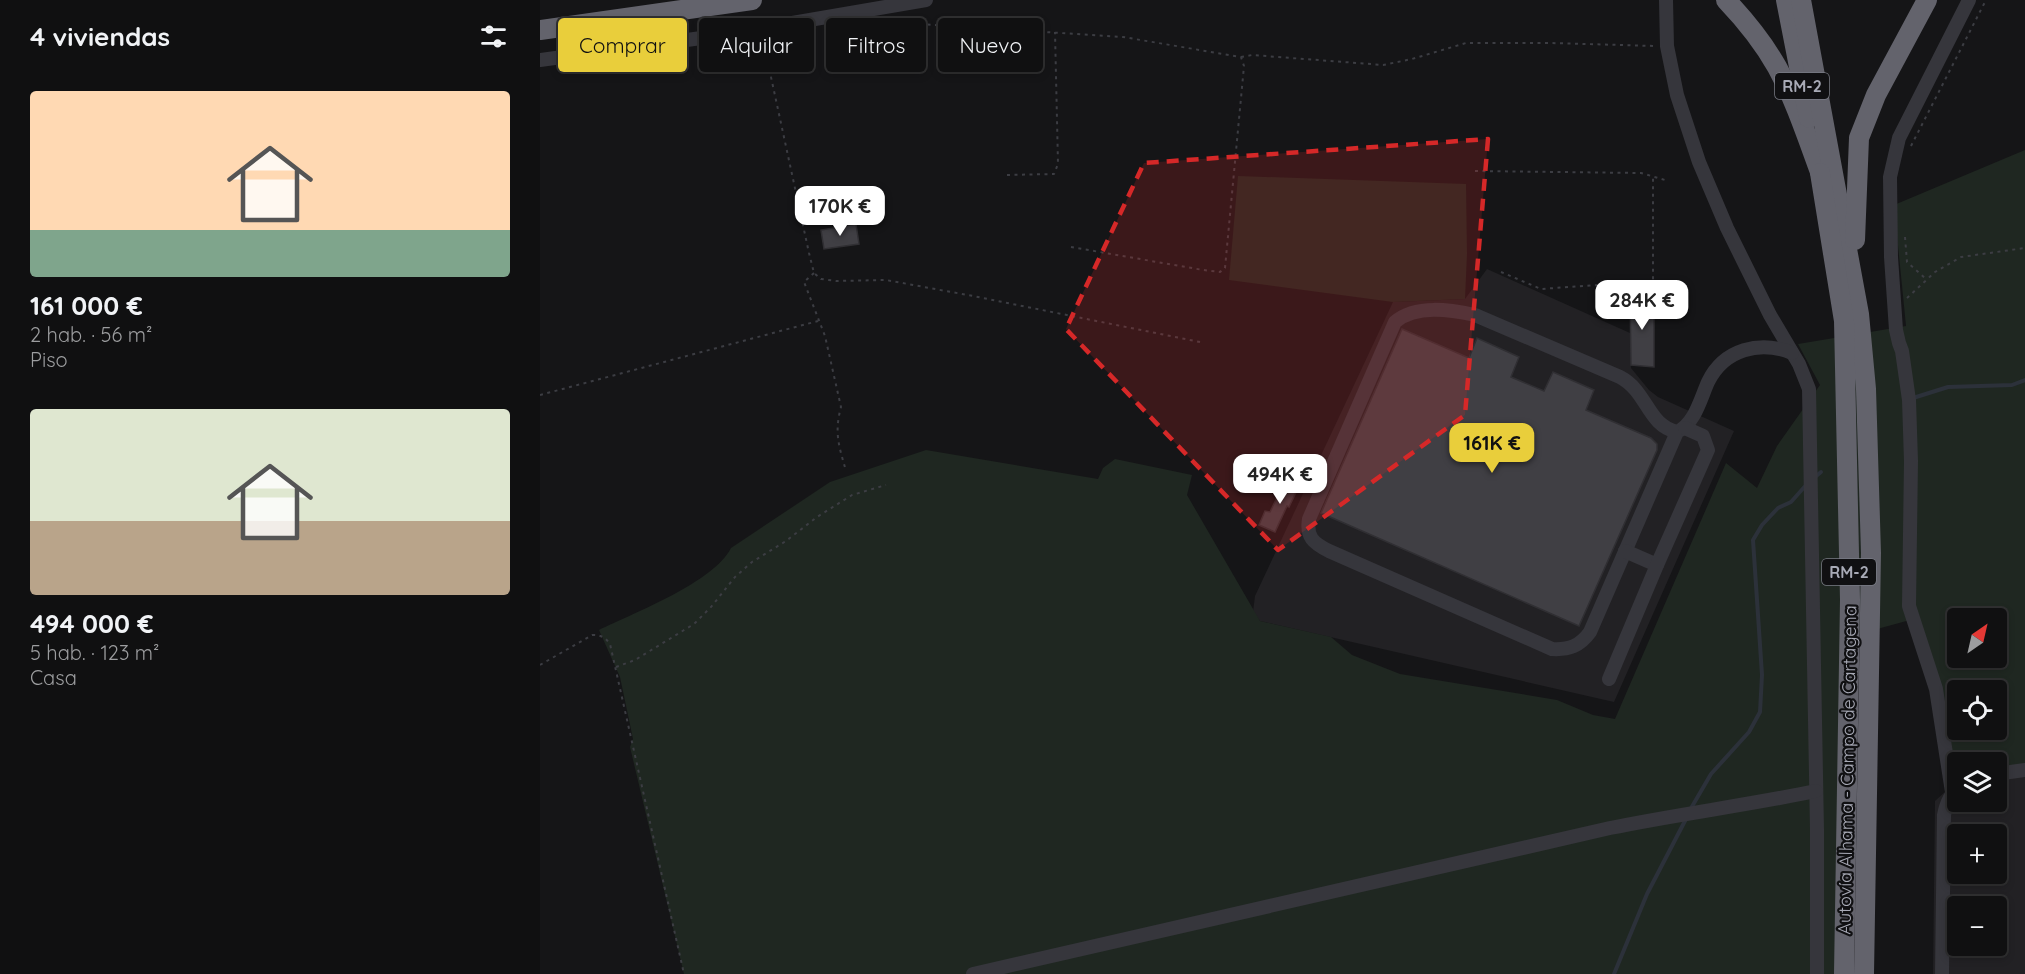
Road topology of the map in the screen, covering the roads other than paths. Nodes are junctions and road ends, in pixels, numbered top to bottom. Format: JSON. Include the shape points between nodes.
{"nodes":[{"id":1,"x":752,"y":0,"type":"edge"},
{"id":2,"x":926,"y":0,"type":"edge"},
{"id":3,"x":1666,"y":0,"type":"edge"},
{"id":4,"x":1726,"y":0,"type":"edge"},
{"id":5,"x":1786,"y":0,"type":"edge"},
{"id":6,"x":1801,"y":0,"type":"edge"},
{"id":7,"x":1927,"y":0,"type":"edge"},
{"id":8,"x":1969,"y":0,"type":"edge"},
{"id":9,"x":540,"y":30,"type":"edge"},
{"id":10,"x":540,"y":60,"type":"edge"},
{"id":11,"x":1820,"y":172,"type":"junction"},
{"id":12,"x":1859,"y":314,"type":"junction"},
{"id":13,"x":1792,"y":353,"type":"junction"},
{"id":14,"x":1681,"y":430,"type":"junction"},
{"id":15,"x":1625,"y":551,"type":"junction"},
{"id":16,"x":1657,"y":565,"type":"junction"},
{"id":17,"x":1609,"y":679,"type":"dead end"},
{"id":18,"x":1948,"y":752,"type":"edge"},
{"id":19,"x":2025,"y":770,"type":"edge"},
{"id":20,"x":2007,"y":772,"type":"edge"},
{"id":21,"x":1816,"y":791,"type":"junction"},
{"id":22,"x":1947,"y":808,"type":"edge"},
{"id":23,"x":974,"y":974,"type":"edge"},
{"id":24,"x":1817,"y":974,"type":"edge"},
{"id":25,"x":1844,"y":974,"type":"edge"},
{"id":26,"x":1864,"y":974,"type":"edge"},
{"id":27,"x":1942,"y":974,"type":"edge"}],
"edges":[{"from":1,"to":9,"type":"highway"},
{"from":2,"to":10,"type":"street","via":[[716,36]]},
{"from":3,"to":13,"type":"street","via":[[1667,46],[1677,95],[1699,162],[1727,228]]},
{"from":4,"to":11,"type":"highway","via":[[1748,23],[1777,67]]},
{"from":5,"to":11,"type":"highway","number":"RM-2"},
{"from":6,"to":12,"type":"highway","number":"RM-2"},
{"from":7,"to":12,"type":"highway","via":[[1876,95],[1859,138],[1854,235],[1863,302]]},
{"from":8,"to":18,"type":"street","via":[[1899,138],[1890,177],[1896,330],[1909,400],[1909,606],[1936,689]]},
{"from":11,"to":25,"type":"highway","name":"Autovía Alhama - Campo de Cartagena","number":"RM-2","via":[[1844,321],[1850,600]]},
{"from":12,"to":26,"type":"highway","name":"Autovía Alhama - Campo de Cartagena","number":"RM-2","via":[[1866,389],[1871,553]]},
{"from":13,"to":14,"type":"street","via":[[1759,346],[1739,352],[1723,363],[1709,379],[1693,417]]},
{"from":13,"to":21,"type":"street","via":[[1809,389]]},
{"from":14,"to":15,"type":"street"},
{"from":14,"to":15,"type":"street","via":[[1661,426],[1637,389],[1620,377],[1493,322],[1456,311],[1412,313],[1395,322],[1307,530],[1312,540],[1329,551],[1509,631],[1564,650],[1576,646],[1590,632]]},
{"from":14,"to":16,"type":"street","via":[[1703,436],[1708,450]]},
{"from":15,"to":16,"type":"street"},
{"from":16,"to":17,"type":"street"},
{"from":19,"to":20,"type":"street"},
{"from":21,"to":23,"type":"street","via":[[1610,828]]},
{"from":21,"to":24,"type":"street"},
{"from":22,"to":27,"type":"street"}]}
